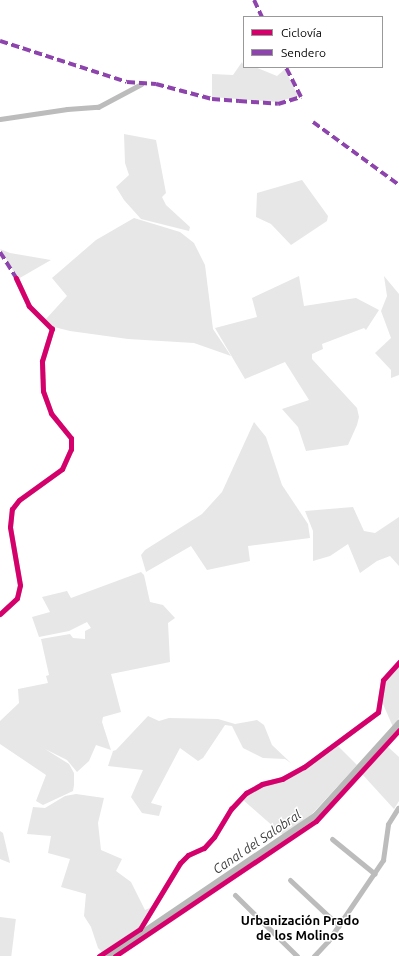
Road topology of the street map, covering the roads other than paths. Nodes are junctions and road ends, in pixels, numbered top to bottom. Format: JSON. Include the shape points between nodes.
{"nodes":[{"id":1,"x":140,"y":84,"type":"dead end"},
{"id":2,"x":0,"y":119,"type":"edge"},
{"id":3,"x":16,"y":278,"type":"dead end"},
{"id":4,"x":0,"y":614,"type":"edge"},
{"id":5,"x":399,"y":662,"type":"edge"},
{"id":6,"x":398,"y":808,"type":"dead end"},
{"id":7,"x":332,"y":839,"type":"dead end"},
{"id":8,"x":375,"y":874,"type":"junction"},
{"id":9,"x":290,"y":880,"type":"dead end"},
{"id":10,"x":235,"y":896,"type":"dead end"},
{"id":11,"x":338,"y":926,"type":"junction"},
{"id":12,"x":99,"y":956,"type":"edge"},
{"id":13,"x":297,"y":956,"type":"edge"},
{"id":14,"x":314,"y":956,"type":"edge"}],
"edges":[{"from":1,"to":2,"type":"street","via":[[98,107]]},
{"from":3,"to":4,"type":"street","via":[[29,306],[52,329],[42,361],[43,391],[52,413],[71,438],[72,449],[62,469],[19,500],[12,509],[10,527],[20,585],[17,598]]},
{"from":5,"to":12,"type":"street","via":[[383,680],[378,712],[304,767],[246,793],[231,809],[204,848],[188,855],[180,863],[140,929]]},
{"from":6,"to":8,"type":"street","via":[[388,824],[383,860]]},
{"from":7,"to":8,"type":"street"},
{"from":8,"to":11,"type":"street"},
{"from":9,"to":11,"type":"street"},
{"from":10,"to":13,"type":"street"},
{"from":11,"to":14,"type":"street"}]}
